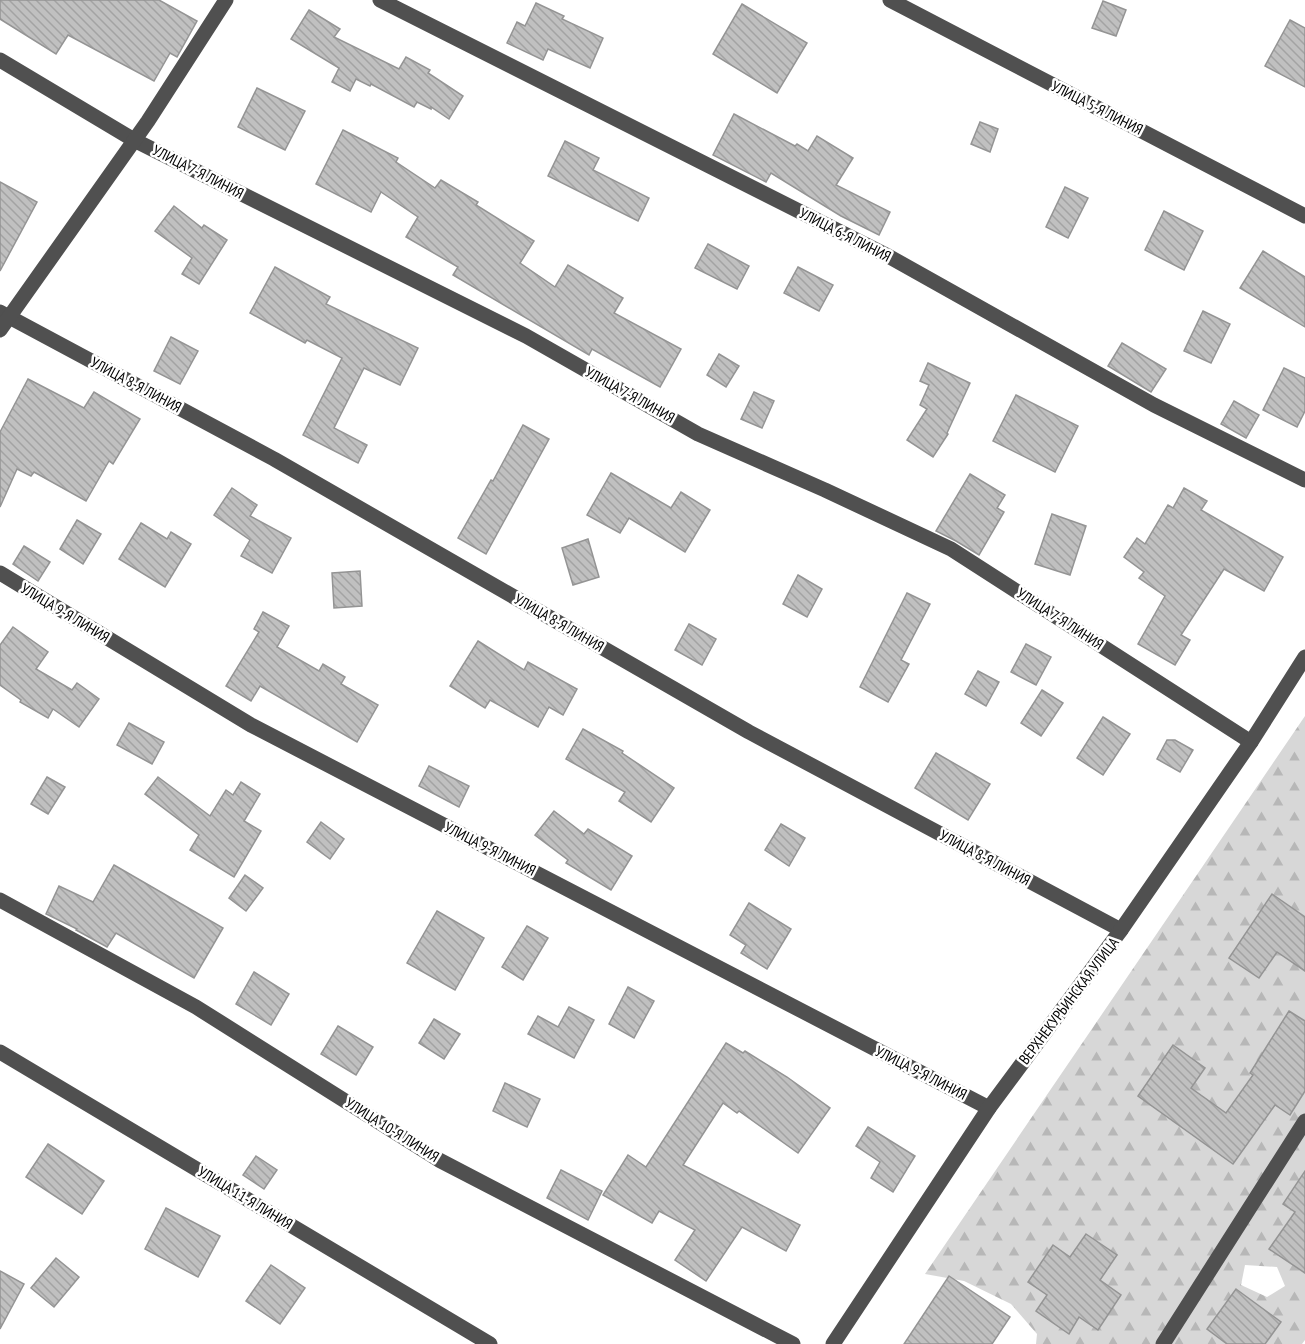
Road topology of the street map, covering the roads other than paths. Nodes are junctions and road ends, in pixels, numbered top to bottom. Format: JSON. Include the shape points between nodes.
{"nodes":[{"id":1,"x":226,"y":0,"type":"edge"},
{"id":2,"x":380,"y":0,"type":"edge"},
{"id":3,"x":890,"y":0,"type":"edge"},
{"id":4,"x":0,"y":60,"type":"edge"},
{"id":5,"x":134,"y":140,"type":"junction"},
{"id":6,"x":1305,"y":216,"type":"edge"},
{"id":7,"x":3,"y":320,"type":"edge"},
{"id":8,"x":1305,"y":480,"type":"edge"},
{"id":9,"x":0,"y":573,"type":"edge"},
{"id":10,"x":1305,"y":657,"type":"edge"},
{"id":11,"x":1251,"y":742,"type":"junction"},
{"id":12,"x":0,"y":900,"type":"edge"},
{"id":13,"x":1121,"y":930,"type":"junction"},
{"id":14,"x":0,"y":1052,"type":"edge"},
{"id":15,"x":989,"y":1108,"type":"junction"},
{"id":16,"x":1305,"y":1121,"type":"edge"},
{"id":17,"x":490,"y":1344,"type":"edge"},
{"id":18,"x":793,"y":1344,"type":"edge"},
{"id":19,"x":833,"y":1344,"type":"edge"},
{"id":20,"x":1163,"y":1344,"type":"edge"}],
"edges":[{"from":1,"to":5,"type":"street"},
{"from":2,"to":8,"type":"street","name":"УЛИЦА 6-Я ЛИНИЯ","via":[[888,256],[1154,405]]},
{"from":3,"to":6,"type":"street","name":"УЛИЦА 5-Я ЛИНИЯ"},
{"from":4,"to":5,"type":"street","name":"УЛИЦА 7-Я ЛИНИЯ"},
{"from":5,"to":7,"type":"street"},
{"from":5,"to":11,"type":"street","name":"УЛИЦА 7-Я ЛИНИЯ","via":[[526,336],[698,434],[951,549]]},
{"from":7,"to":13,"type":"street","name":"УЛИЦА 8-Я ЛИНИЯ","via":[[274,459],[749,732]]},
{"from":9,"to":15,"type":"street","name":"УЛИЦА 9-Я ЛИНИЯ","via":[[251,725]]},
{"from":10,"to":11,"type":"street","name":"ВЕРХНЕКУРЬИНСКАЯ УЛИЦА"},
{"from":11,"to":13,"type":"street","name":"ВЕРХНЕКУРЬИНСКАЯ УЛИЦА"},
{"from":12,"to":18,"type":"street","name":"УЛИЦА 10-Я ЛИНИЯ","via":[[196,1007],[439,1160]]},
{"from":13,"to":15,"type":"street","name":"ВЕРХНЕКУРЬИНСКАЯ УЛИЦА"},
{"from":14,"to":17,"type":"street","name":"УЛИЦА 11-Я ЛИНИЯ"},
{"from":15,"to":19,"type":"street","name":"ВЕРХНЕКУРЬИНСКАЯ УЛИЦА"},
{"from":16,"to":20,"type":"street"}]}
